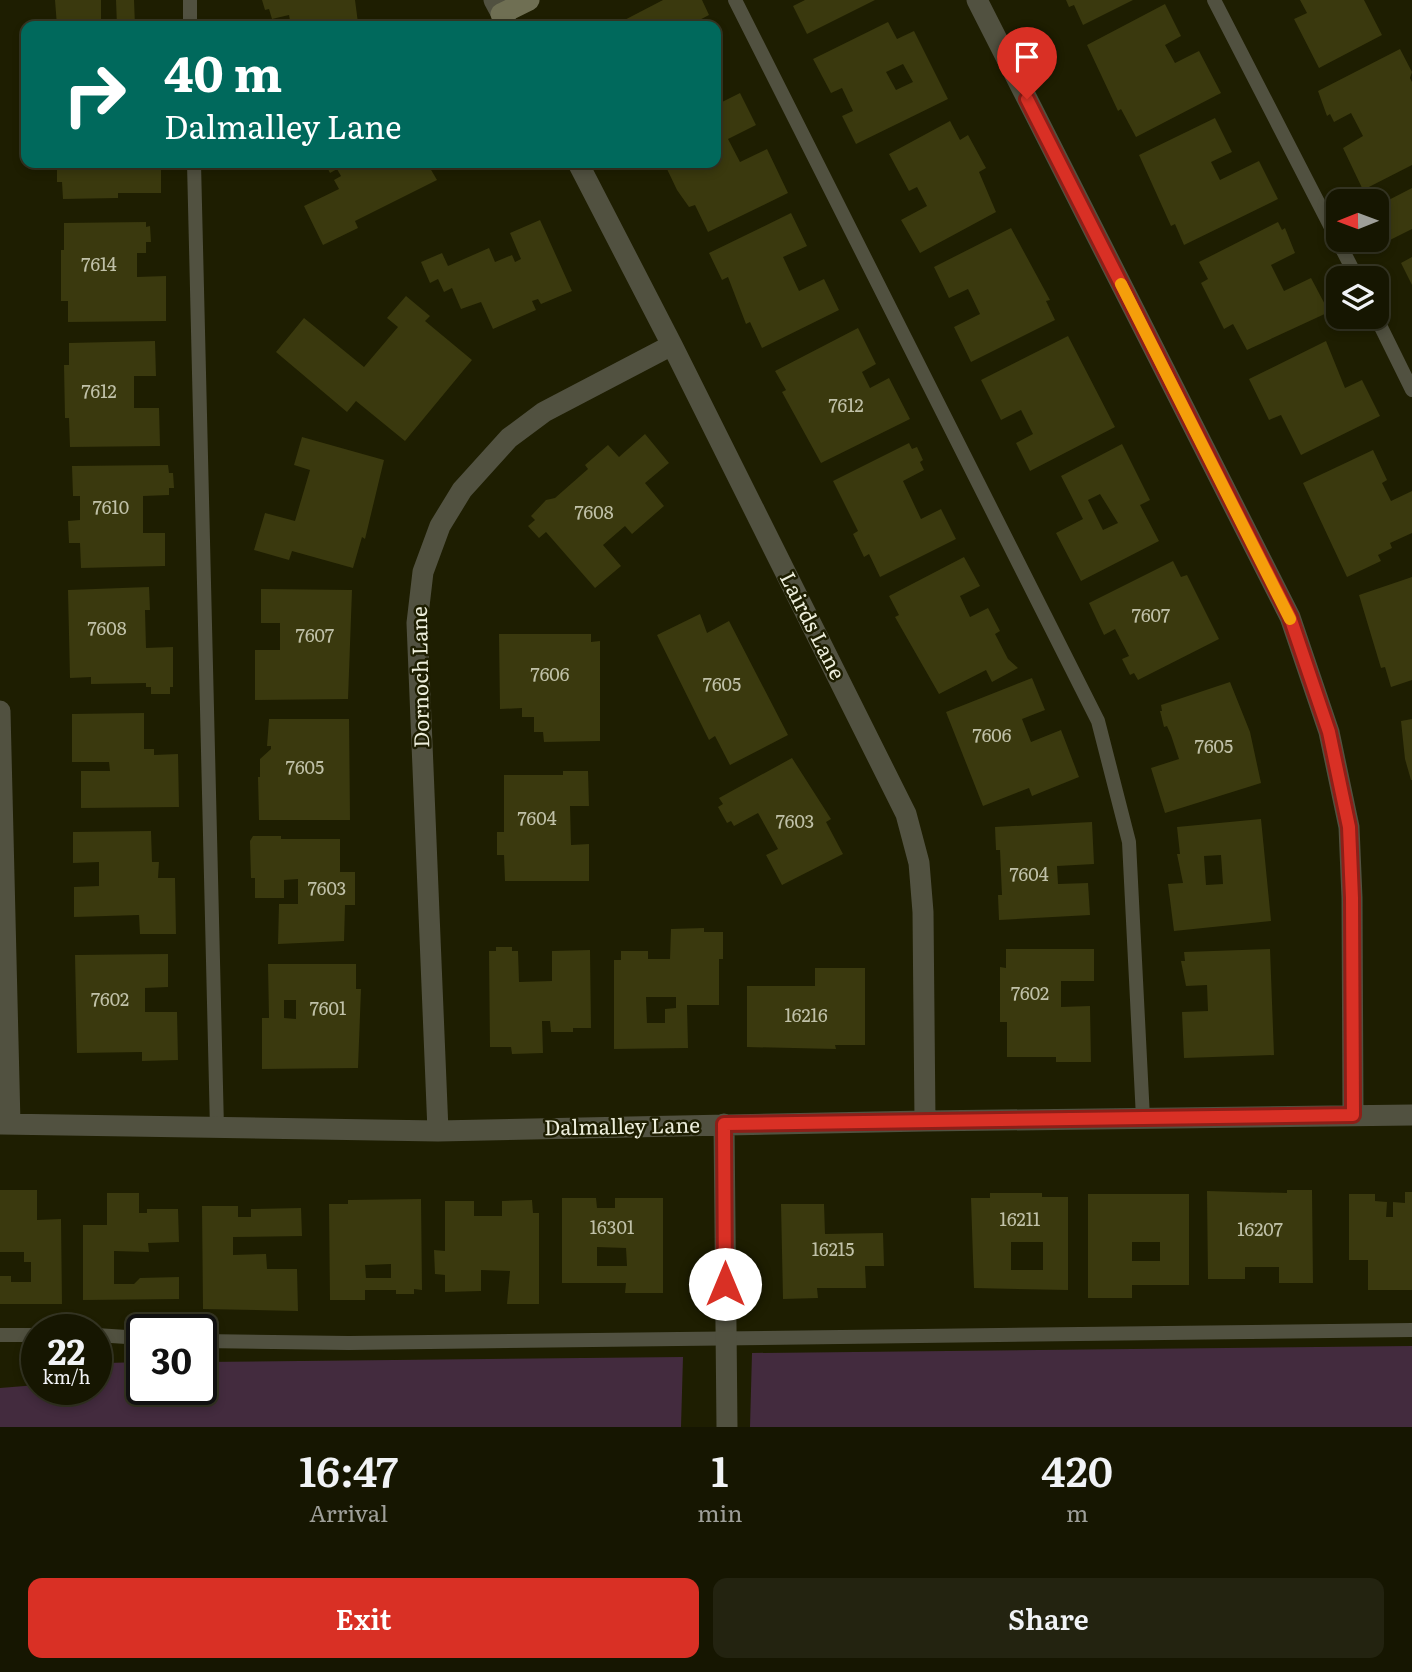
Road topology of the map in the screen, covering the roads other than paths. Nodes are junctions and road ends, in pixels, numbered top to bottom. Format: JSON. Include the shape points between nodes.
{"nodes":[{"id":1,"x":190,"y":0,"type":"edge"},
{"id":2,"x":529,"y":0,"type":"edge"},
{"id":3,"x":736,"y":0,"type":"edge"},
{"id":4,"x":977,"y":0,"type":"edge"},
{"id":5,"x":1214,"y":0,"type":"edge"},
{"id":6,"x":501,"y":13,"type":"edge"},
{"id":7,"x":190,"y":21,"type":"edge"},
{"id":8,"x":194,"y":168,"type":"edge"},
{"id":9,"x":581,"y":168,"type":"edge"},
{"id":10,"x":1351,"y":266,"type":"edge"},
{"id":11,"x":1382,"y":329,"type":"edge"},
{"id":12,"x":672,"y":345,"type":"junction"},
{"id":13,"x":1412,"y":390,"type":"edge"},
{"id":14,"x":0,"y":711,"type":"edge"},
{"id":15,"x":1353,"y":1115,"type":"junction"},
{"id":16,"x":1412,"y":1115,"type":"edge"},
{"id":17,"x":1143,"y":1118,"type":"junction"},
{"id":18,"x":925,"y":1121,"type":"junction"},
{"id":19,"x":5,"y":1124,"type":"edge"},
{"id":20,"x":724,"y":1124,"type":"junction"},
{"id":21,"x":218,"y":1129,"type":"junction"},
{"id":22,"x":438,"y":1131,"type":"junction"},
{"id":23,"x":1412,"y":1330,"type":"edge"},
{"id":24,"x":0,"y":1335,"type":"edge"},
{"id":25,"x":21,"y":1335,"type":"edge"},
{"id":26,"x":726,"y":1338,"type":"junction"},
{"id":27,"x":217,"y":1341,"type":"edge"},
{"id":28,"x":727,"y":1427,"type":"edge"}],
"edges":[{"from":1,"to":7,"type":"lane"},
{"from":2,"to":6,"type":"street"},
{"from":3,"to":17,"type":"lane","via":[[1098,721],[1129,842]]},
{"from":4,"to":15,"type":"street","via":[[1290,617],[1329,732],[1349,827]]},
{"from":5,"to":10,"type":"lane"},
{"from":8,"to":21,"type":"lane"},
{"from":9,"to":12,"type":"street","name":"Lairds Lane"},
{"from":11,"to":13,"type":"lane"},
{"from":12,"to":18,"type":"street","name":"Lairds Lane","via":[[906,814],[919,863],[923,912]]},
{"from":12,"to":22,"type":"street","name":"Dornoch Lane","via":[[544,412],[509,438],[462,489],[440,527],[423,572],[417,623]]},
{"from":14,"to":19,"type":"street"},
{"from":15,"to":16,"type":"street","name":"Dalmalley Lane"},
{"from":15,"to":17,"type":"street","name":"Dalmalley Lane"},
{"from":17,"to":18,"type":"street","name":"Dalmalley Lane"},
{"from":18,"to":20,"type":"street","name":"Dalmalley Lane"},
{"from":19,"to":21,"type":"street","name":"Dalmalley Lane"},
{"from":20,"to":22,"type":"street","name":"Dalmalley Lane"},
{"from":20,"to":26,"type":"street"},
{"from":21,"to":22,"type":"street","name":"Dalmalley Lane"},
{"from":23,"to":26,"type":"lane"},
{"from":24,"to":25,"type":"lane"},
{"from":26,"to":27,"type":"lane"},
{"from":26,"to":28,"type":"street"}]}
